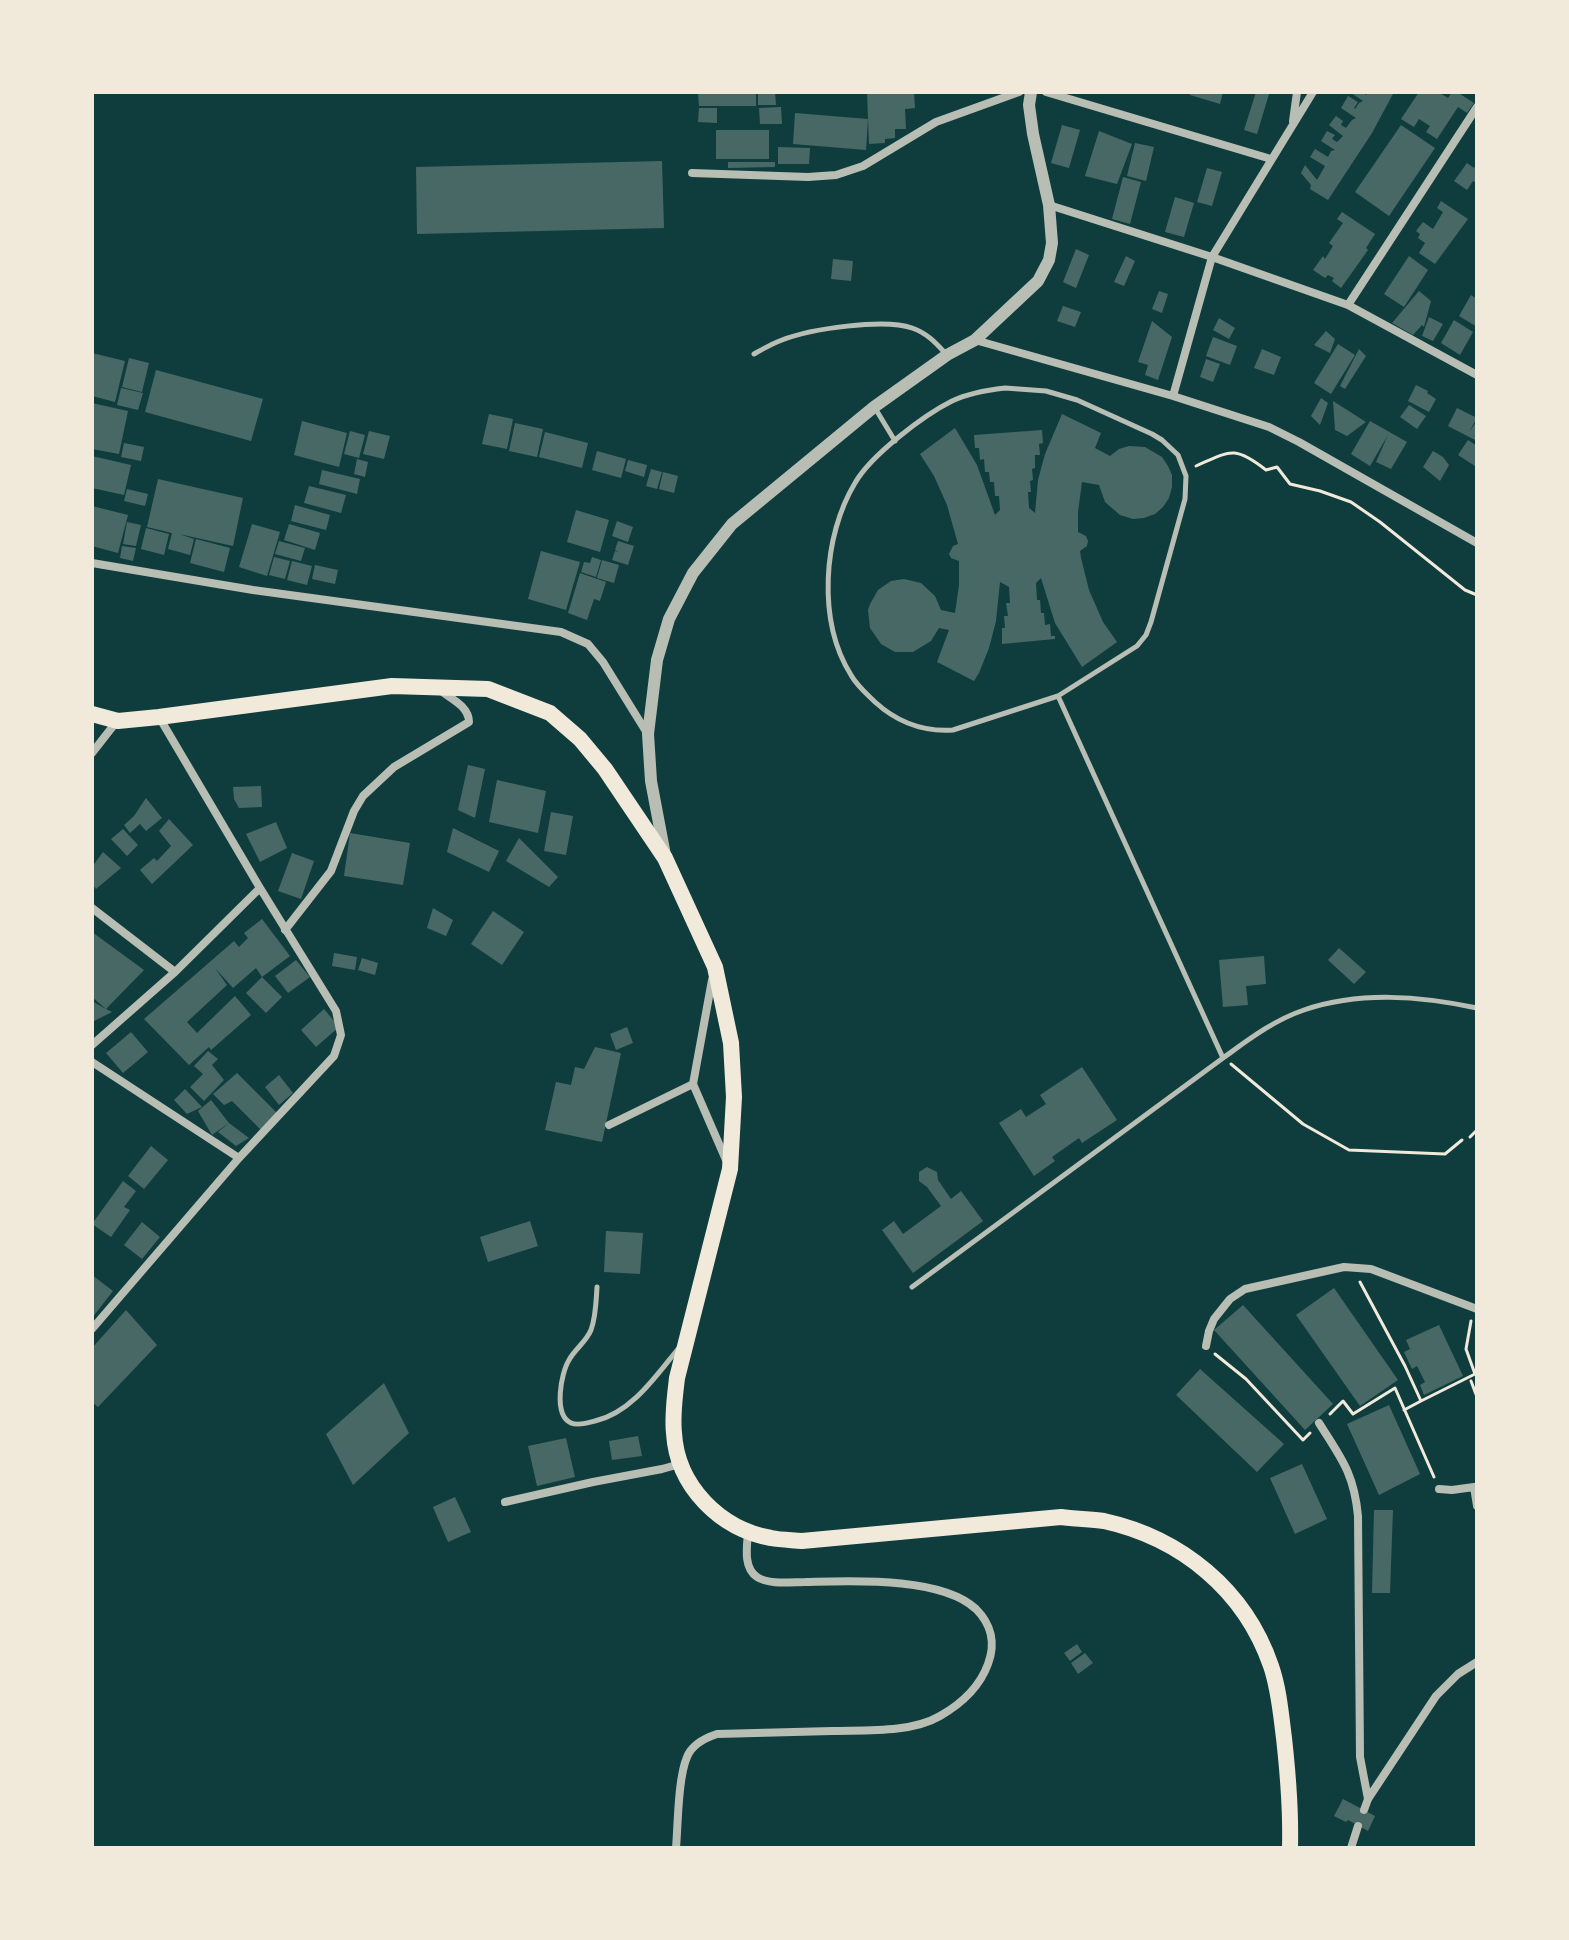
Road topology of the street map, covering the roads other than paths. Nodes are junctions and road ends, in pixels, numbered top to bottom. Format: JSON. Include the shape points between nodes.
{"nodes":[{"id":1,"x":1019,"y":92,"type":"edge"},
{"id":2,"x":1031,"y":92,"type":"edge"},
{"id":3,"x":1046,"y":92,"type":"edge"},
{"id":4,"x":1297,"y":92,"type":"edge"},
{"id":5,"x":1313,"y":92,"type":"edge"},
{"id":6,"x":1477,"y":107,"type":"edge"},
{"id":7,"x":1292,"y":126,"type":"junction"},
{"id":8,"x":1271,"y":159,"type":"junction"},
{"id":9,"x":692,"y":173,"type":"dead end"},
{"id":10,"x":1049,"y":205,"type":"junction"},
{"id":11,"x":1212,"y":257,"type":"junction"},
{"id":12,"x":1348,"y":305,"type":"junction"},
{"id":13,"x":975,"y":340,"type":"junction"},
{"id":14,"x":754,"y":354,"type":"dead end"},
{"id":15,"x":947,"y":355,"type":"junction"},
{"id":16,"x":1477,"y":375,"type":"edge"},
{"id":17,"x":1173,"y":396,"type":"junction"},
{"id":18,"x":874,"y":407,"type":"junction"},
{"id":19,"x":895,"y":441,"type":"junction"},
{"id":20,"x":1477,"y":543,"type":"edge"},
{"id":21,"x":92,"y":563,"type":"edge"},
{"id":22,"x":436,"y":687,"type":"junction"},
{"id":23,"x":1058,"y":696,"type":"junction"},
{"id":24,"x":92,"y":714,"type":"edge"},
{"id":25,"x":159,"y":717,"type":"junction"},
{"id":26,"x":118,"y":721,"type":"junction"},
{"id":27,"x":648,"y":734,"type":"junction"},
{"id":28,"x":92,"y":753,"type":"edge"},
{"id":29,"x":665,"y":858,"type":"junction"},
{"id":30,"x":260,"y":888,"type":"junction"},
{"id":31,"x":92,"y":908,"type":"edge"},
{"id":32,"x":285,"y":930,"type":"junction"},
{"id":33,"x":715,"y":967,"type":"junction"},
{"id":34,"x":175,"y":972,"type":"junction"},
{"id":35,"x":1477,"y":1008,"type":"edge"},
{"id":36,"x":92,"y":1045,"type":"edge"},
{"id":37,"x":1223,"y":1058,"type":"junction"},
{"id":38,"x":92,"y":1062,"type":"edge"},
{"id":39,"x":693,"y":1084,"type":"junction"},
{"id":40,"x":609,"y":1125,"type":"dead end"},
{"id":41,"x":239,"y":1158,"type":"junction"},
{"id":42,"x":730,"y":1169,"type":"junction"},
{"id":43,"x":597,"y":1287,"type":"dead end"},
{"id":44,"x":912,"y":1287,"type":"dead end"},
{"id":45,"x":1475,"y":1309,"type":"edge"},
{"id":46,"x":92,"y":1329,"type":"edge"},
{"id":47,"x":688,"y":1335,"type":"junction"},
{"id":48,"x":1206,"y":1346,"type":"road end"},
{"id":49,"x":1319,"y":1423,"type":"road end"},
{"id":50,"x":680,"y":1464,"type":"junction"},
{"id":51,"x":1475,"y":1485,"type":"edge"},
{"id":52,"x":1439,"y":1489,"type":"road end"},
{"id":53,"x":505,"y":1502,"type":"dead end"},
{"id":54,"x":1477,"y":1506,"type":"edge"},
{"id":55,"x":748,"y":1532,"type":"junction"},
{"id":56,"x":1477,"y":1662,"type":"edge"},
{"id":57,"x":1368,"y":1799,"type":"junction"},
{"id":58,"x":1364,"y":1810,"type":"dead end"},
{"id":59,"x":1358,"y":1826,"type":"dead end"},
{"id":60,"x":676,"y":1848,"type":"edge"},
{"id":61,"x":1290,"y":1848,"type":"edge"},
{"id":62,"x":1351,"y":1848,"type":"edge"}],
"edges":[{"from":1,"to":9,"type":"street","via":[[936,122],[863,166],[836,175]]},
{"from":2,"to":10,"type":"street","via":[[1033,134]]},
{"from":3,"to":8,"type":"street"},
{"from":4,"to":7,"type":"street"},
{"from":5,"to":7,"type":"street"},
{"from":6,"to":12,"type":"street"},
{"from":7,"to":8,"type":"street"},
{"from":8,"to":11,"type":"street"},
{"from":10,"to":11,"type":"street"},
{"from":10,"to":13,"type":"street","via":[[1052,243],[1038,281]]},
{"from":11,"to":12,"type":"street"},
{"from":11,"to":17,"type":"street"},
{"from":12,"to":16,"type":"street"},
{"from":13,"to":15,"type":"street"},
{"from":13,"to":17,"type":"street"},
{"from":14,"to":15,"type":"lane","via":[[783,339],[826,329],[893,324],[928,335]]},
{"from":15,"to":18,"type":"street"},
{"from":17,"to":20,"type":"street","via":[[1279,432]]},
{"from":18,"to":19,"type":"lane"},
{"from":18,"to":27,"type":"street","via":[[732,524],[693,573],[669,619],[657,660]]},
{"from":19,"to":23,"type":"lane","via":[[854,484],[831,550],[831,614],[840,654],[852,677],[891,715],[937,731]]},
{"from":19,"to":23,"type":"lane","via":[[951,401],[982,391],[1025,388],[1077,400],[1152,434],[1178,455],[1186,476],[1185,499],[1146,635]]},
{"from":21,"to":27,"type":"street","via":[[561,632],[588,644]]},
{"from":22,"to":25,"type":"main road","via":[[392,686]]},
{"from":22,"to":29,"type":"main road","via":[[488,689],[550,713],[605,769]]},
{"from":22,"to":32,"type":"street","via":[[461,706],[469,722],[394,767],[363,796],[331,871]]},
{"from":23,"to":37,"type":"lane"},
{"from":24,"to":26,"type":"main road"},
{"from":25,"to":26,"type":"main road"},
{"from":25,"to":30,"type":"street"},
{"from":26,"to":28,"type":"street"},
{"from":27,"to":29,"type":"street"},
{"from":29,"to":33,"type":"main road"},
{"from":30,"to":32,"type":"street"},
{"from":30,"to":34,"type":"street"},
{"from":31,"to":34,"type":"street"},
{"from":32,"to":41,"type":"street","via":[[336,1011],[341,1035],[334,1056]]},
{"from":33,"to":39,"type":"street"},
{"from":33,"to":42,"type":"main road","via":[[731,1043]]},
{"from":34,"to":36,"type":"street"},
{"from":35,"to":37,"type":"lane","via":[[1410,997],[1340,1001],[1302,1011]]},
{"from":37,"to":44,"type":"lane"},
{"from":38,"to":41,"type":"street"},
{"from":39,"to":40,"type":"street"},
{"from":39,"to":42,"type":"street"},
{"from":41,"to":46,"type":"street"},
{"from":42,"to":47,"type":"main road"},
{"from":43,"to":47,"type":"lane","via":[[593,1326],[567,1362],[563,1380],[560,1408],[571,1423],[602,1420],[634,1399]]},
{"from":45,"to":48,"type":"street","via":[[1371,1269],[1344,1267],[1245,1289],[1214,1319]]},
{"from":47,"to":50,"type":"main road","via":[[674,1403]]},
{"from":49,"to":57,"type":"street","via":[[1344,1462],[1356,1496],[1359,1742]]},
{"from":50,"to":53,"type":"street"},
{"from":50,"to":55,"type":"main road","via":[[709,1507]]},
{"from":51,"to":52,"type":"street"},
{"from":51,"to":54,"type":"street"},
{"from":55,"to":60,"type":"street","via":[[749,1567],[767,1581],[898,1584],[931,1588],[970,1603],[990,1630],[990,1661],[967,1695],[920,1724],[705,1738],[687,1755]]},
{"from":55,"to":61,"type":"main road","via":[[802,1541],[1061,1517],[1135,1529],[1169,1544],[1223,1585],[1261,1640],[1280,1708]]},
{"from":56,"to":57,"type":"street","via":[[1436,1696]]},
{"from":57,"to":58,"type":"street"},
{"from":59,"to":62,"type":"street"}]}
